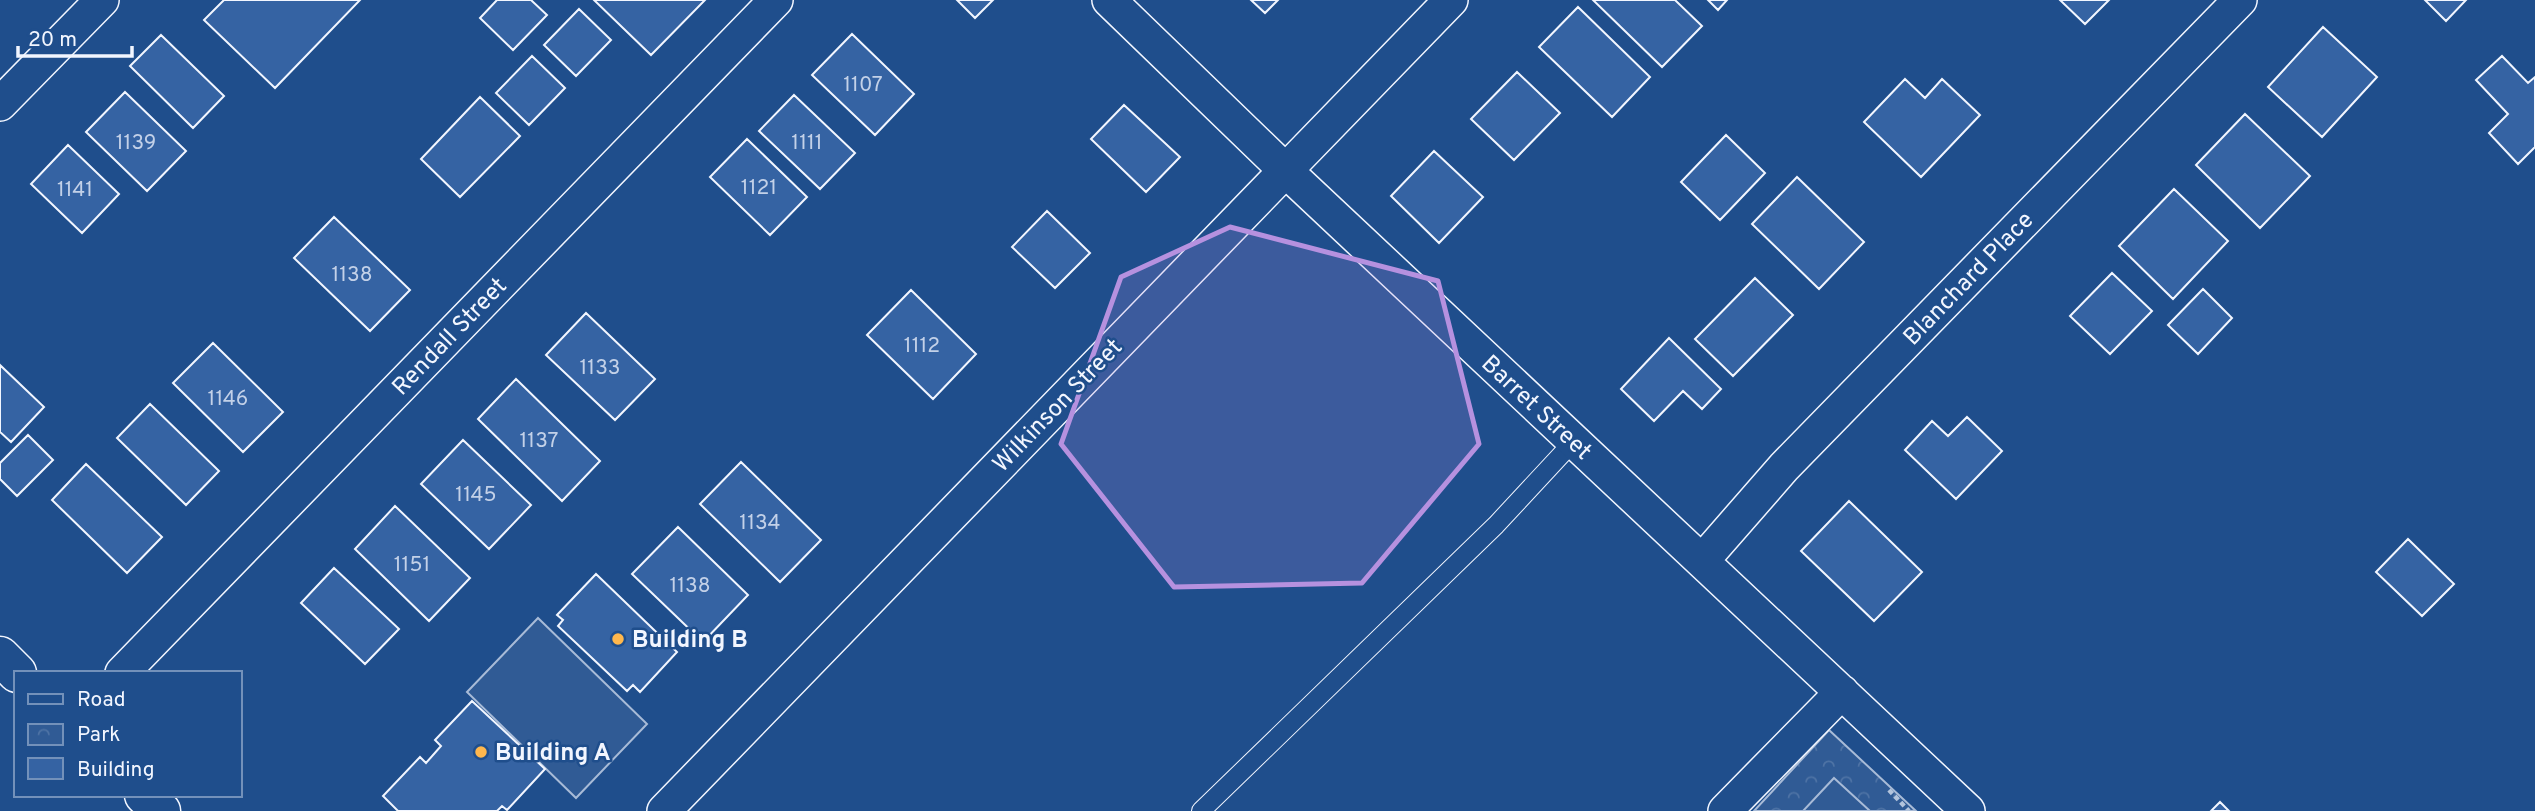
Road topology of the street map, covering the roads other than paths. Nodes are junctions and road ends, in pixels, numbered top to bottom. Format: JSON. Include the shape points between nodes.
{"nodes":[{"id":1,"x":102,"y":0,"type":"edge"},
{"id":2,"x":776,"y":0,"type":"edge"},
{"id":3,"x":1109,"y":0,"type":"edge"},
{"id":4,"x":1451,"y":0,"type":"edge"},
{"id":5,"x":2240,"y":0,"type":"edge"},
{"id":6,"x":0,"y":104,"type":"edge"},
{"id":7,"x":1285,"y":170,"type":"junction"},
{"id":8,"x":1574,"y":441,"type":"junction"},
{"id":9,"x":1702,"y":561,"type":"junction"},
{"id":10,"x":0,"y":656,"type":"edge"},
{"id":11,"x":15,"y":671,"type":"edge"},
{"id":12,"x":123,"y":671,"type":"edge"},
{"id":13,"x":1842,"y":692,"type":"junction"},
{"id":14,"x":147,"y":797,"type":"edge"},
{"id":15,"x":161,"y":811,"type":"edge"},
{"id":16,"x":664,"y":811,"type":"edge"},
{"id":17,"x":1202,"y":811,"type":"edge"},
{"id":18,"x":1725,"y":811,"type":"edge"},
{"id":19,"x":1968,"y":811,"type":"edge"}],
"edges":[{"from":1,"to":6,"type":"street"},
{"from":2,"to":12,"type":"street","name":"Rendall Street"},
{"from":3,"to":7,"type":"street","name":"Barret Street"},
{"from":4,"to":7,"type":"street","name":"Wilkinson Street"},
{"from":5,"to":9,"type":"street","name":"Blanchard Place","via":[[1784,467]]},
{"from":7,"to":8,"type":"street","name":"Barret Street"},
{"from":7,"to":16,"type":"street","name":"Wilkinson Street"},
{"from":8,"to":9,"type":"street","name":"Barret Street"},
{"from":8,"to":17,"type":"lane","via":[[1496,525]]},
{"from":9,"to":13,"type":"street","name":"Barret Street"},
{"from":10,"to":11,"type":"street"},
{"from":13,"to":18,"type":"street"},
{"from":13,"to":19,"type":"street","name":"Barret Street"},
{"from":14,"to":15,"type":"street"}]}
